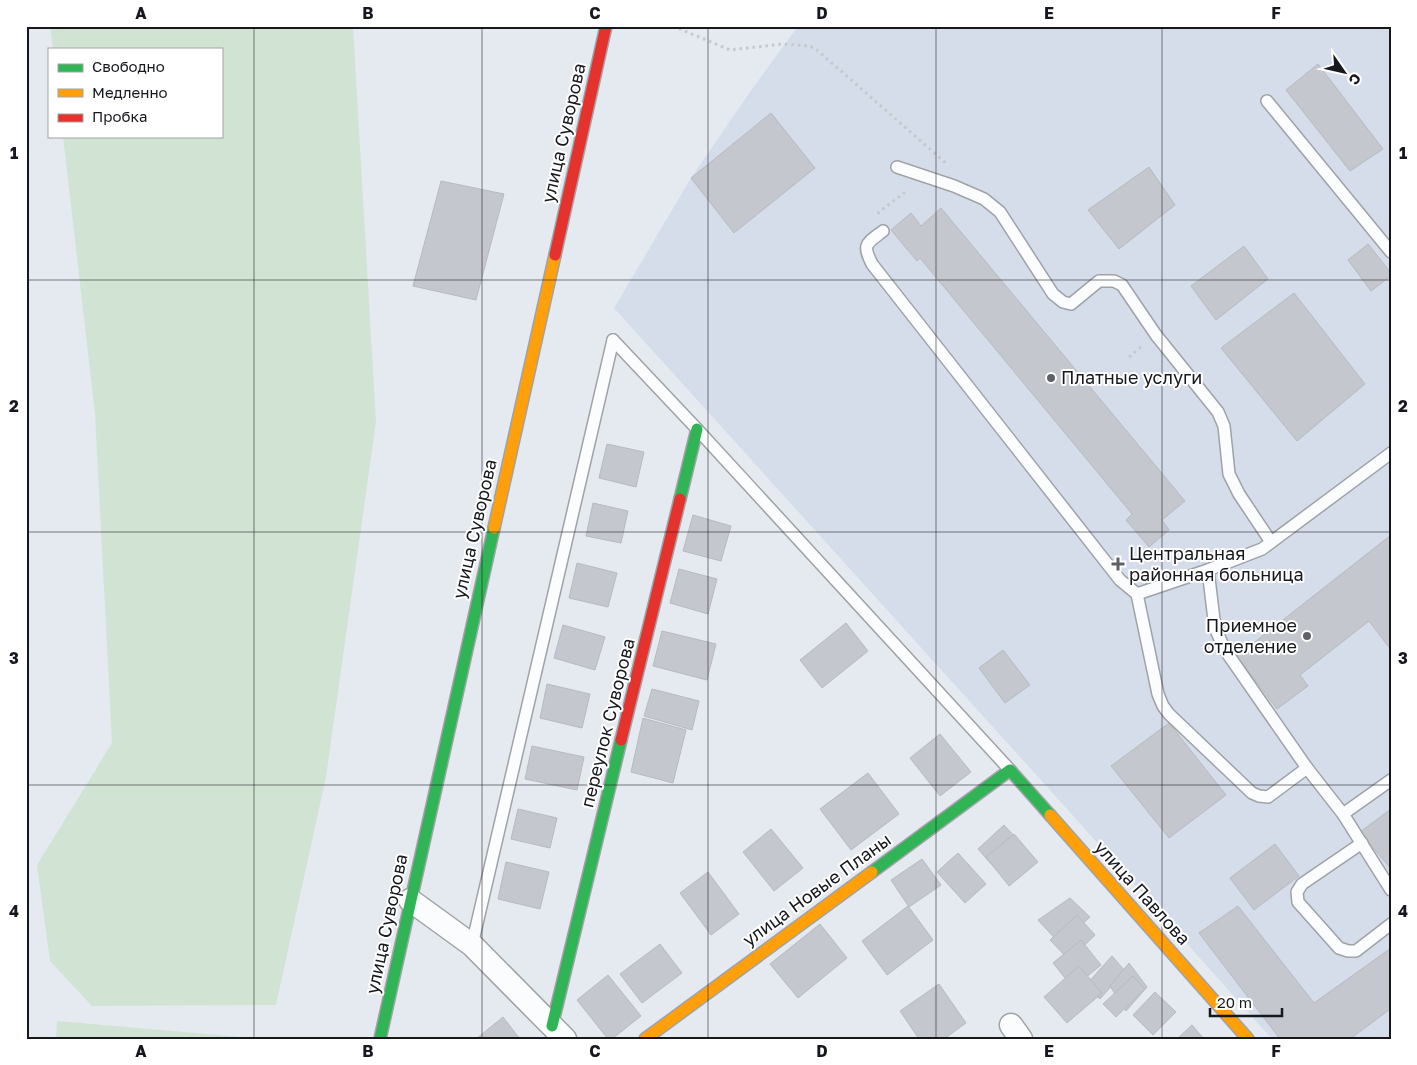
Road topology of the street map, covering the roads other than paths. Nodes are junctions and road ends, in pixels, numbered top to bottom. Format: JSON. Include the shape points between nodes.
{"nodes":[{"id":1,"x":606,"y":26,"type":"edge"},
{"id":2,"x":1267,"y":101,"type":"dead end"},
{"id":3,"x":897,"y":167,"type":"dead end"},
{"id":4,"x":883,"y":231,"type":"dead end"},
{"id":5,"x":1391,"y":252,"type":"edge"},
{"id":6,"x":697,"y":428,"type":"junction"},
{"id":7,"x":1391,"y":453,"type":"edge"},
{"id":8,"x":1271,"y":542,"type":"junction"},
{"id":9,"x":1208,"y":570,"type":"junction"},
{"id":10,"x":1137,"y":594,"type":"junction"},
{"id":11,"x":1307,"y":768,"type":"junction"},
{"id":12,"x":1010,"y":770,"type":"junction"},
{"id":13,"x":1391,"y":780,"type":"edge"},
{"id":14,"x":1343,"y":814,"type":"junction"},
{"id":15,"x":1362,"y":843,"type":"junction"},
{"id":16,"x":1391,"y":890,"type":"edge"},
{"id":17,"x":410,"y":900,"type":"junction"},
{"id":18,"x":1391,"y":924,"type":"edge"},
{"id":19,"x":472,"y":945,"type":"junction"},
{"id":20,"x":558,"y":1032,"type":"edge"},
{"id":21,"x":380,"y":1039,"type":"edge"},
{"id":22,"x":645,"y":1039,"type":"edge"},
{"id":23,"x":1248,"y":1039,"type":"edge"}],
"edges":[{"from":1,"to":17,"type":"street","name":"улица Суворова"},
{"from":2,"to":5,"type":"lane"},
{"from":3,"to":8,"type":"lane","via":[[984,199],[1000,212],[1052,294],[1063,302],[1072,304],[1099,280],[1122,285],[1156,335],[1218,412],[1224,426],[1229,474]]},
{"from":4,"to":10,"type":"lane","via":[[868,242],[866,252],[872,264],[1120,580]]},
{"from":6,"to":12,"type":"lane"},
{"from":6,"to":19,"type":"lane","via":[[612,340]]},
{"from":6,"to":20,"type":"street","name":"переулок Суворова"},
{"from":7,"to":8,"type":"lane"},
{"from":8,"to":9,"type":"lane","via":[[1262,549]]},
{"from":9,"to":10,"type":"lane"},
{"from":9,"to":11,"type":"lane","via":[[1219,639]]},
{"from":10,"to":11,"type":"lane","via":[[1158,694],[1169,714],[1252,793],[1268,797]]},
{"from":11,"to":14,"type":"lane"},
{"from":12,"to":22,"type":"street","name":"улица Новые Планы"},
{"from":12,"to":23,"type":"street","name":"улица Павлова"},
{"from":13,"to":14,"type":"lane"},
{"from":14,"to":15,"type":"lane"},
{"from":15,"to":16,"type":"lane"},
{"from":15,"to":18,"type":"lane","via":[[1302,884],[1297,892],[1298,902],[1339,948],[1348,951],[1356,951]]},
{"from":17,"to":19,"type":"street"},
{"from":17,"to":21,"type":"street","name":"улица Суворова"},
{"from":19,"to":20,"type":"street"}]}
